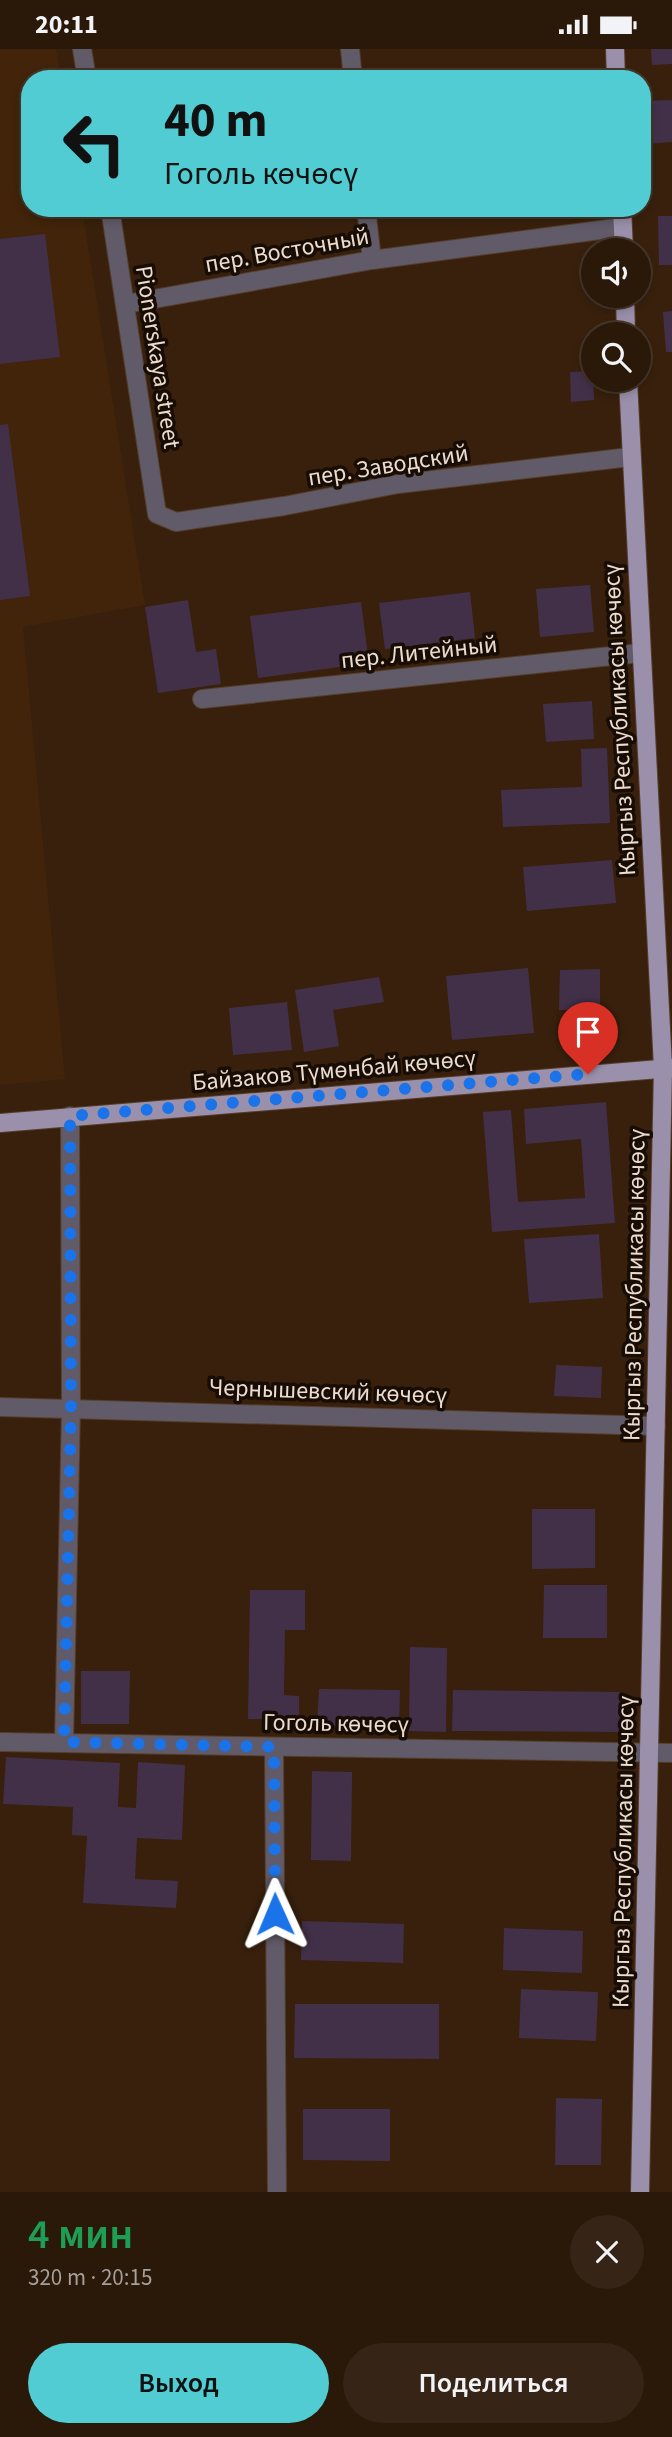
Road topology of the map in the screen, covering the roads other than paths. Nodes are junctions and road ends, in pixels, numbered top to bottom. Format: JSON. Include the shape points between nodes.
{"nodes":[{"id":1,"x":82,"y":49,"type":"edge"},
{"id":2,"x":350,"y":49,"type":"edge"},
{"id":3,"x":615,"y":49,"type":"edge"},
{"id":4,"x":86,"y":70,"type":"edge"},
{"id":5,"x":352,"y":70,"type":"edge"},
{"id":6,"x":616,"y":70,"type":"edge"},
{"id":7,"x":112,"y":217,"type":"edge"},
{"id":8,"x":367,"y":217,"type":"edge"},
{"id":9,"x":622,"y":217,"type":"edge"},
{"id":10,"x":623,"y":227,"type":"junction"},
{"id":11,"x":623,"y":238,"type":"edge"},
{"id":12,"x":372,"y":260,"type":"junction"},
{"id":13,"x":126,"y":304,"type":"junction"},
{"id":14,"x":628,"y":392,"type":"edge"},
{"id":15,"x":630,"y":457,"type":"junction"},
{"id":16,"x":157,"y":514,"type":"joint"},
{"id":17,"x":640,"y":653,"type":"junction"},
{"id":18,"x":202,"y":699,"type":"dead end"},
{"id":19,"x":667,"y":1068,"type":"edge"},
{"id":20,"x":70,"y":1116,"type":"junction"},
{"id":21,"x":0,"y":1123,"type":"edge"},
{"id":22,"x":0,"y":1407,"type":"edge"},
{"id":23,"x":71,"y":1408,"type":"junction"},
{"id":24,"x":656,"y":1426,"type":"junction"},
{"id":25,"x":0,"y":1742,"type":"edge"},
{"id":26,"x":64,"y":1742,"type":"junction"},
{"id":27,"x":274,"y":1747,"type":"junction"},
{"id":28,"x":650,"y":1753,"type":"junction"},
{"id":29,"x":672,"y":1753,"type":"edge"},
{"id":30,"x":277,"y":2192,"type":"edge"},
{"id":31,"x":640,"y":2192,"type":"edge"}],
"edges":[{"from":1,"to":4,"type":"street"},
{"from":2,"to":5,"type":"street"},
{"from":3,"to":6,"type":"main road"},
{"from":7,"to":13,"type":"street","name":"Pionerskaya street"},
{"from":8,"to":12,"type":"street"},
{"from":9,"to":10,"type":"main road"},
{"from":10,"to":11,"type":"main road"},
{"from":10,"to":12,"type":"street","name":"пер. Восточный"},
{"from":12,"to":13,"type":"street","name":"пер. Восточный"},
{"from":13,"to":16,"type":"street","name":"Pionerskaya street"},
{"from":14,"to":15,"type":"main road","name":"Кыргыз Республикасы көчөсү"},
{"from":15,"to":16,"type":"street","name":"пер. Заводский","via":[[398,484],[176,522]]},
{"from":15,"to":17,"type":"main road","name":"Кыргыз Республикасы көчөсү"},
{"from":17,"to":18,"type":"street","name":"пер. Литейный"},
{"from":17,"to":19,"type":"main road","name":"Кыргыз Республикасы көчөсү"},
{"from":19,"to":20,"type":"main road","name":"Байзаков Түмөнбай көчөсү"},
{"from":19,"to":24,"type":"main road","name":"Кыргыз Республикасы көчөсү"},
{"from":20,"to":21,"type":"main road","name":"Байзаков Түмөнбай көчөсү"},
{"from":20,"to":23,"type":"street"},
{"from":22,"to":23,"type":"street","name":"Чернышевский көчөсү"},
{"from":23,"to":24,"type":"street","name":"Чернышевский көчөсү"},
{"from":23,"to":26,"type":"street"},
{"from":24,"to":28,"type":"main road","name":"Кыргыз Республикасы көчөсү"},
{"from":25,"to":26,"type":"street","name":"Гоголь көчөсү"},
{"from":26,"to":27,"type":"street","name":"Гоголь көчөсү"},
{"from":27,"to":28,"type":"street","name":"Гоголь көчөсү"},
{"from":27,"to":30,"type":"street"},
{"from":28,"to":29,"type":"street","name":"Гоголь көчөсү"},
{"from":28,"to":31,"type":"main road","name":"Кыргыз Республикасы көчөсү"}]}
